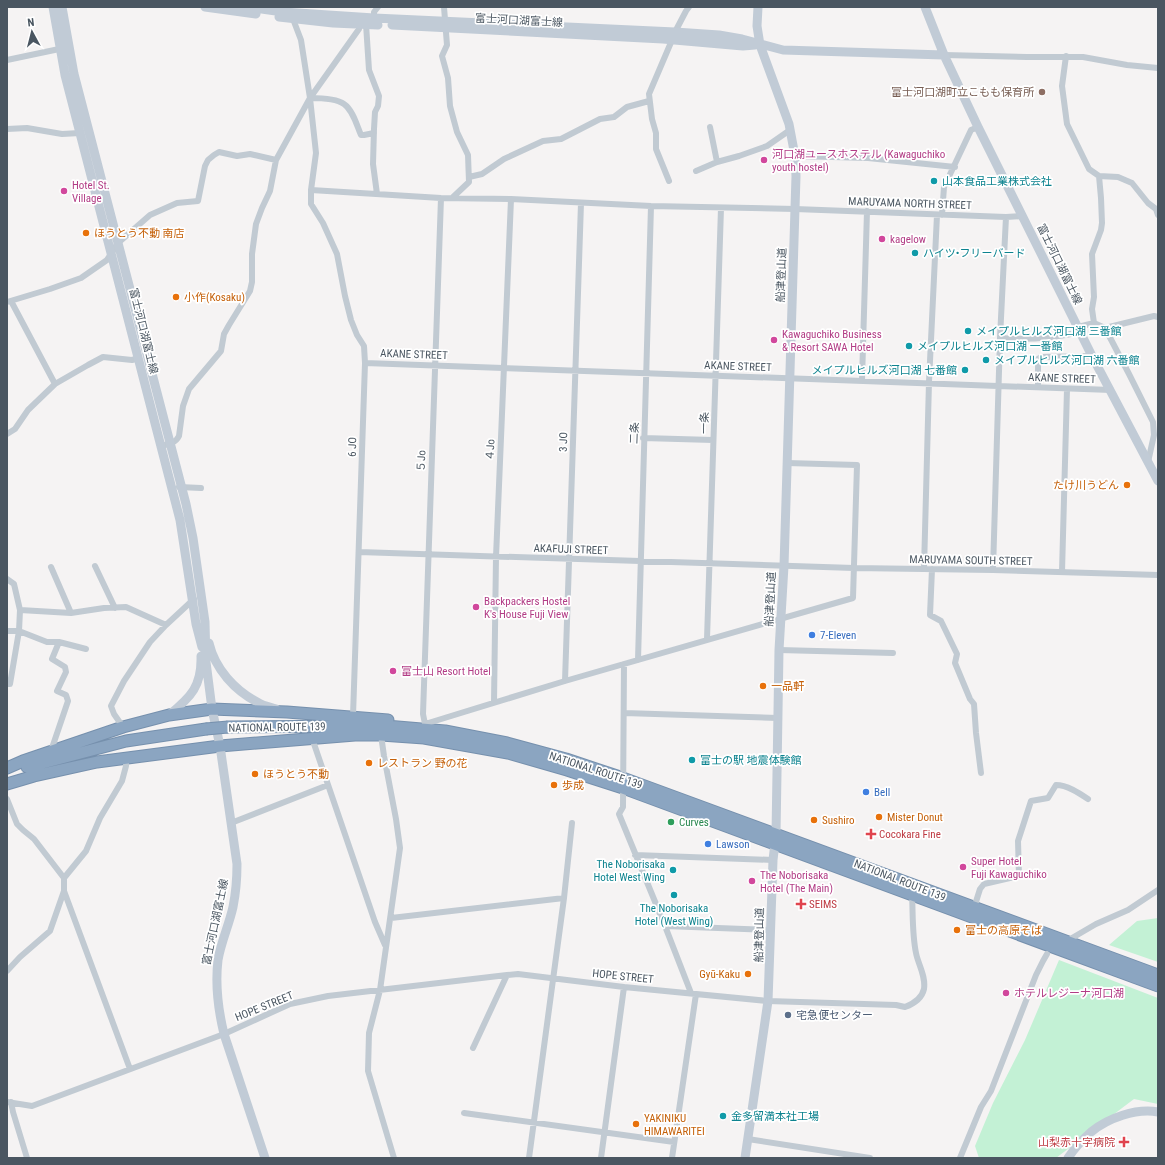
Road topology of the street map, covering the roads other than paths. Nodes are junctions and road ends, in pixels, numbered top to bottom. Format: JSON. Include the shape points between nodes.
{"nodes":[{"id":1,"x":53,"y":7,"type":"edge"},
{"id":2,"x":62,"y":7,"type":"edge"},
{"id":3,"x":205,"y":7,"type":"edge"},
{"id":4,"x":248,"y":7,"type":"edge"},
{"id":5,"x":378,"y":7,"type":"edge"},
{"id":6,"x":444,"y":7,"type":"edge"},
{"id":7,"x":689,"y":7,"type":"edge"},
{"id":8,"x":758,"y":7,"type":"edge"},
{"id":9,"x":925,"y":7,"type":"edge"},
{"id":10,"x":283,"y":10,"type":"edge"},
{"id":11,"x":374,"y":18,"type":"junction"},
{"id":12,"x":293,"y":19,"type":"junction"},
{"id":13,"x":363,"y":24,"type":"junction"},
{"id":14,"x":446,"y":25,"type":"junction"},
{"id":15,"x":674,"y":36,"type":"junction"},
{"id":16,"x":760,"y":45,"type":"junction"},
{"id":17,"x":64,"y":48,"type":"junction"},
{"id":18,"x":944,"y":55,"type":"junction"},
{"id":19,"x":1066,"y":56,"type":"junction"},
{"id":20,"x":7,"y":60,"type":"edge"},
{"id":21,"x":1158,"y":68,"type":"edge"},
{"id":22,"x":310,"y":98,"type":"junction"},
{"id":23,"x":649,"y":101,"type":"junction"},
{"id":24,"x":710,"y":127,"type":"dead end"},
{"id":25,"x":978,"y":127,"type":"junction"},
{"id":26,"x":7,"y":129,"type":"edge"},
{"id":27,"x":790,"y":130,"type":"junction"},
{"id":28,"x":80,"y":133,"type":"junction"},
{"id":29,"x":374,"y":133,"type":"junction"},
{"id":30,"x":795,"y":156,"type":"junction"},
{"id":31,"x":276,"y":160,"type":"junction"},
{"id":32,"x":716,"y":162,"type":"junction"},
{"id":33,"x":955,"y":167,"type":"junction"},
{"id":34,"x":696,"y":171,"type":"dead end"},
{"id":35,"x":1098,"y":176,"type":"junction"},
{"id":36,"x":469,"y":177,"type":"junction"},
{"id":37,"x":669,"y":181,"type":"dead end"},
{"id":38,"x":311,"y":190,"type":"junction"},
{"id":39,"x":377,"y":194,"type":"junction"},
{"id":40,"x":441,"y":198,"type":"junction"},
{"id":41,"x":452,"y":198,"type":"junction"},
{"id":42,"x":511,"y":199,"type":"junction"},
{"id":43,"x":581,"y":203,"type":"junction"},
{"id":44,"x":651,"y":206,"type":"junction"},
{"id":45,"x":721,"y":208,"type":"junction"},
{"id":46,"x":795,"y":209,"type":"junction"},
{"id":47,"x":867,"y":211,"type":"junction"},
{"id":48,"x":940,"y":215,"type":"junction"},
{"id":49,"x":1158,"y":215,"type":"edge"},
{"id":50,"x":1023,"y":216,"type":"junction"},
{"id":51,"x":1006,"y":217,"type":"junction"},
{"id":52,"x":118,"y":243,"type":"junction"},
{"id":53,"x":111,"y":252,"type":"junction"},
{"id":54,"x":9,"y":302,"type":"edge"},
{"id":55,"x":1158,"y":317,"type":"edge"},
{"id":56,"x":1094,"y":323,"type":"junction"},
{"id":57,"x":1105,"y":328,"type":"junction"},
{"id":58,"x":1080,"y":330,"type":"junction"},
{"id":59,"x":1000,"y":338,"type":"junction"},
{"id":60,"x":1092,"y":356,"type":"junction"},
{"id":61,"x":139,"y":358,"type":"junction"},
{"id":62,"x":365,"y":363,"type":"junction"},
{"id":63,"x":434,"y":365,"type":"junction"},
{"id":64,"x":503,"y":368,"type":"junction"},
{"id":65,"x":575,"y":371,"type":"junction"},
{"id":66,"x":646,"y":373,"type":"junction"},
{"id":67,"x":715,"y":375,"type":"junction"},
{"id":68,"x":790,"y":377,"type":"junction"},
{"id":69,"x":862,"y":380,"type":"junction"},
{"id":70,"x":929,"y":382,"type":"junction"},
{"id":71,"x":55,"y":384,"type":"junction"},
{"id":72,"x":998,"y":386,"type":"junction"},
{"id":73,"x":1038,"y":387,"type":"junction"},
{"id":74,"x":1067,"y":388,"type":"junction"},
{"id":75,"x":1111,"y":390,"type":"junction"},
{"id":76,"x":1155,"y":421,"type":"edge"},
{"id":77,"x":7,"y":434,"type":"edge"},
{"id":78,"x":643,"y":438,"type":"junction"},
{"id":79,"x":713,"y":440,"type":"junction"},
{"id":80,"x":165,"y":445,"type":"junction"},
{"id":81,"x":787,"y":462,"type":"junction"},
{"id":82,"x":1148,"y":462,"type":"junction"},
{"id":83,"x":1158,"y":481,"type":"edge"},
{"id":84,"x":171,"y":486,"type":"junction"},
{"id":85,"x":181,"y":488,"type":"junction"},
{"id":86,"x":201,"y":488,"type":"dead end"},
{"id":87,"x":359,"y":552,"type":"junction"},
{"id":88,"x":428,"y":554,"type":"junction"},
{"id":89,"x":496,"y":557,"type":"junction"},
{"id":90,"x":569,"y":559,"type":"junction"},
{"id":91,"x":640,"y":561,"type":"junction"},
{"id":92,"x":710,"y":563,"type":"junction"},
{"id":93,"x":95,"y":566,"type":"dead end"},
{"id":94,"x":784,"y":566,"type":"junction"},
{"id":95,"x":51,"y":567,"type":"dead end"},
{"id":96,"x":854,"y":568,"type":"junction"},
{"id":97,"x":924,"y":569,"type":"junction"},
{"id":98,"x":932,"y":569,"type":"junction"},
{"id":99,"x":993,"y":570,"type":"junction"},
{"id":100,"x":1062,"y":572,"type":"junction"},
{"id":101,"x":1158,"y":575,"type":"edge"},
{"id":102,"x":7,"y":579,"type":"edge"},
{"id":103,"x":197,"y":599,"type":"junction"},
{"id":104,"x":115,"y":608,"type":"junction"},
{"id":105,"x":20,"y":610,"type":"junction"},
{"id":106,"x":71,"y":613,"type":"junction"},
{"id":107,"x":780,"y":619,"type":"junction"},
{"id":108,"x":201,"y":623,"type":"junction"},
{"id":109,"x":166,"y":625,"type":"junction"},
{"id":110,"x":7,"y":631,"type":"edge"},
{"id":111,"x":19,"y":631,"type":"junction"},
{"id":112,"x":707,"y":639,"type":"junction"},
{"id":113,"x":59,"y":642,"type":"junction"},
{"id":114,"x":86,"y":649,"type":"dead end"},
{"id":115,"x":780,"y":650,"type":"junction"},
{"id":116,"x":893,"y":653,"type":"dead end"},
{"id":117,"x":638,"y":660,"type":"junction"},
{"id":118,"x":624,"y":664,"type":"junction"},
{"id":119,"x":565,"y":681,"type":"junction"},
{"id":120,"x":7,"y":684,"type":"edge"},
{"id":121,"x":494,"y":702,"type":"junction"},
{"id":122,"x":212,"y":709,"type":"junction"},
{"id":123,"x":287,"y":712,"type":"junction"},
{"id":124,"x":624,"y":713,"type":"junction"},
{"id":125,"x":169,"y":715,"type":"junction"},
{"id":126,"x":353,"y":716,"type":"junction"},
{"id":127,"x":778,"y":718,"type":"junction"},
{"id":128,"x":425,"y":724,"type":"junction"},
{"id":129,"x":123,"y":727,"type":"junction"},
{"id":130,"x":445,"y":731,"type":"junction"},
{"id":131,"x":381,"y":734,"type":"junction"},
{"id":132,"x":312,"y":738,"type":"junction"},
{"id":133,"x":220,"y":746,"type":"junction"},
{"id":134,"x":51,"y":752,"type":"junction"},
{"id":135,"x":126,"y":759,"type":"junction"},
{"id":136,"x":7,"y":768,"type":"edge"},
{"id":137,"x":7,"y":772,"type":"edge"},
{"id":138,"x":981,"y":773,"type":"dead end"},
{"id":139,"x":623,"y":783,"type":"junction"},
{"id":140,"x":7,"y":784,"type":"edge"},
{"id":141,"x":328,"y":785,"type":"junction"},
{"id":142,"x":7,"y":799,"type":"edge"},
{"id":143,"x":1088,"y":799,"type":"dead end"},
{"id":144,"x":231,"y":823,"type":"junction"},
{"id":145,"x":572,"y":823,"type":"dead end"},
{"id":146,"x":776,"y":840,"type":"junction"},
{"id":147,"x":635,"y":855,"type":"junction"},
{"id":148,"x":773,"y":860,"type":"junction"},
{"id":149,"x":64,"y":878,"type":"junction"},
{"id":150,"x":64,"y":890,"type":"junction"},
{"id":151,"x":1158,"y":890,"type":"edge"},
{"id":152,"x":912,"y":894,"type":"junction"},
{"id":153,"x":564,"y":898,"type":"junction"},
{"id":154,"x":974,"y":908,"type":"junction"},
{"id":155,"x":391,"y":918,"type":"junction"},
{"id":156,"x":665,"y":926,"type":"junction"},
{"id":157,"x":771,"y":930,"type":"junction"},
{"id":158,"x":1072,"y":938,"type":"dead end"},
{"id":159,"x":386,"y":945,"type":"junction"},
{"id":160,"x":1047,"y":954,"type":"dead end"},
{"id":161,"x":7,"y":971,"type":"edge"},
{"id":162,"x":507,"y":974,"type":"junction"},
{"id":163,"x":1153,"y":976,"type":"edge"},
{"id":164,"x":552,"y":977,"type":"junction"},
{"id":165,"x":624,"y":987,"type":"junction"},
{"id":166,"x":1158,"y":988,"type":"edge"},
{"id":167,"x":380,"y":990,"type":"junction"},
{"id":168,"x":694,"y":993,"type":"junction"},
{"id":169,"x":768,"y":1001,"type":"junction"},
{"id":170,"x":224,"y":1034,"type":"junction"},
{"id":171,"x":473,"y":1048,"type":"dead end"},
{"id":172,"x":130,"y":1069,"type":"junction"},
{"id":173,"x":9,"y":1102,"type":"edge"},
{"id":174,"x":1158,"y":1112,"type":"edge"},
{"id":175,"x":464,"y":1113,"type":"dead end"},
{"id":176,"x":533,"y":1122,"type":"junction"},
{"id":177,"x":604,"y":1132,"type":"junction"},
{"id":178,"x":748,"y":1139,"type":"junction"},
{"id":179,"x":674,"y":1142,"type":"junction"},
{"id":180,"x":27,"y":1158,"type":"edge"},
{"id":181,"x":266,"y":1158,"type":"edge"},
{"id":182,"x":394,"y":1158,"type":"edge"},
{"id":183,"x":529,"y":1158,"type":"edge"},
{"id":184,"x":601,"y":1158,"type":"edge"},
{"id":185,"x":672,"y":1158,"type":"edge"},
{"id":186,"x":745,"y":1158,"type":"edge"},
{"id":187,"x":870,"y":1158,"type":"edge"},
{"id":188,"x":960,"y":1158,"type":"edge"},
{"id":189,"x":1068,"y":1158,"type":"edge"}],
"edges":[{"from":1,"to":17,"type":"main road","name":"富士河口湖富士線"},
{"from":2,"to":17,"type":"main road","name":"富士河口湖富士線"},
{"from":3,"to":12,"type":"main road","name":"富士河口湖富士線"},
{"from":4,"to":10,"type":"main road","name":"富士河口湖富士線"},
{"from":5,"to":11,"type":"street","via":[[374,12]]},
{"from":6,"to":14,"type":"street"},
{"from":7,"to":15,"type":"street"},
{"from":8,"to":16,"type":"main road","name":"船津登山道"},
{"from":9,"to":18,"type":"main road","name":"富士河口湖富士線"},
{"from":10,"to":11,"type":"main road","name":"富士河口湖富士線"},
{"from":10,"to":12,"type":"street"},
{"from":11,"to":14,"type":"main road","name":"富士河口湖富士線"},
{"from":12,"to":13,"type":"main road","name":"富士河口湖富士線"},
{"from":12,"to":22,"type":"street","name":"6 JO","via":[[301,40]]},
{"from":13,"to":14,"type":"main road","name":"富士河口湖富士線"},
{"from":13,"to":22,"type":"street"},
{"from":13,"to":29,"type":"street","via":[[369,70],[379,96]]},
{"from":14,"to":15,"type":"main road","name":"富士河口湖富士線"},
{"from":14,"to":36,"type":"street","via":[[447,45],[442,56],[448,78],[452,113],[457,132],[468,155]]},
{"from":15,"to":16,"type":"main road","name":"富士河口湖富士線","via":[[743,46]]},
{"from":15,"to":23,"type":"street","via":[[651,88]]},
{"from":16,"to":18,"type":"main road","name":"富士河口湖富士線","via":[[783,50]]},
{"from":16,"to":27,"type":"main road","name":"船津登山道"},
{"from":17,"to":20,"type":"street"},
{"from":17,"to":28,"type":"main road","name":"富士河口湖富士線"},
{"from":17,"to":52,"type":"main road","name":"富士河口湖富士線"},
{"from":18,"to":19,"type":"street"},
{"from":18,"to":25,"type":"main road","name":"富士河口湖富士線"},
{"from":19,"to":21,"type":"street"},
{"from":19,"to":35,"type":"street","via":[[1062,86],[1067,124],[1089,169]]},
{"from":22,"to":29,"type":"street","via":[[343,103],[361,135]]},
{"from":22,"to":31,"type":"street"},
{"from":22,"to":38,"type":"street","name":"6 JO","via":[[316,153]]},
{"from":23,"to":36,"type":"street","via":[[628,107],[614,116],[600,119],[561,139],[542,141],[504,159],[482,174]]},
{"from":23,"to":37,"type":"street","via":[[656,133],[656,149]]},
{"from":24,"to":32,"type":"street"},
{"from":25,"to":33,"type":"street","via":[[971,130]]},
{"from":25,"to":50,"type":"main road","name":"富士河口湖富士線"},
{"from":26,"to":28,"type":"street","via":[[27,128],[62,134]]},
{"from":27,"to":30,"type":"main road","name":"船津登山道"},
{"from":27,"to":32,"type":"street","via":[[767,146]]},
{"from":28,"to":53,"type":"main road","name":"富士河口湖富士線"},
{"from":29,"to":39,"type":"street","via":[[373,164]]},
{"from":30,"to":33,"type":"street","via":[[868,158]]},
{"from":30,"to":46,"type":"main road","name":"船津登山道"},
{"from":31,"to":52,"type":"street","via":[[250,154],[237,156],[219,152],[205,166],[198,201],[178,203],[150,215]]},
{"from":31,"to":80,"type":"street","via":[[270,191],[256,224],[250,291],[228,325],[221,351],[189,390],[183,406],[177,441]]},
{"from":32,"to":34,"type":"street"},
{"from":33,"to":48,"type":"street","via":[[944,187]]},
{"from":35,"to":49,"type":"street","via":[[1118,177],[1132,183],[1156,209]]},
{"from":35,"to":56,"type":"street","via":[[1102,223],[1092,254]]},
{"from":36,"to":41,"type":"street","via":[[469,182]]},
{"from":38,"to":39,"type":"street","name":"MARUYAMA NORTH STREET"},
{"from":38,"to":62,"type":"street","name":"6 JO","via":[[311,204],[337,254],[344,296],[351,320],[364,346]]},
{"from":39,"to":40,"type":"street","name":"MARUYAMA NORTH STREET"},
{"from":40,"to":41,"type":"street","name":"MARUYAMA NORTH STREET"},
{"from":40,"to":63,"type":"street","name":"５Jo"},
{"from":41,"to":42,"type":"street","name":"MARUYAMA NORTH STREET"},
{"from":42,"to":43,"type":"street","name":"MARUYAMA NORTH STREET"},
{"from":42,"to":64,"type":"street","name":"４Jo"},
{"from":43,"to":44,"type":"street","name":"MARUYAMA NORTH STREET"},
{"from":43,"to":65,"type":"street","name":"3 JO"},
{"from":44,"to":45,"type":"street","name":"MARUYAMA NORTH STREET"},
{"from":44,"to":66,"type":"street","name":"二条"},
{"from":45,"to":46,"type":"street","name":"MARUYAMA NORTH STREET"},
{"from":45,"to":67,"type":"street","name":"一条"},
{"from":46,"to":47,"type":"street","name":"MARUYAMA NORTH STREET"},
{"from":46,"to":68,"type":"main road","name":"船津登山道"},
{"from":47,"to":48,"type":"street","name":"MARUYAMA NORTH STREET"},
{"from":47,"to":69,"type":"street"},
{"from":48,"to":51,"type":"street","name":"MARUYAMA NORTH STREET"},
{"from":48,"to":70,"type":"street"},
{"from":50,"to":51,"type":"street","name":"MARUYAMA NORTH STREET"},
{"from":50,"to":58,"type":"main road","name":"富士河口湖富士線"},
{"from":51,"to":59,"type":"street"},
{"from":52,"to":53,"type":"street"},
{"from":52,"to":80,"type":"main road","name":"富士河口湖富士線"},
{"from":53,"to":54,"type":"street","via":[[107,260],[81,278]]},
{"from":53,"to":61,"type":"main road","name":"富士河口湖富士線"},
{"from":54,"to":71,"type":"street"},
{"from":55,"to":57,"type":"street"},
{"from":56,"to":57,"type":"street"},
{"from":56,"to":58,"type":"street"},
{"from":57,"to":76,"type":"street"},
{"from":58,"to":59,"type":"street","via":[[1067,335]]},
{"from":58,"to":60,"type":"main road","name":"富士河口湖富士線"},
{"from":59,"to":72,"type":"street"},
{"from":60,"to":73,"type":"street","via":[[1041,357],[1038,359]]},
{"from":60,"to":75,"type":"main road","name":"富士河口湖富士線"},
{"from":61,"to":71,"type":"street","via":[[132,360],[103,357]]},
{"from":61,"to":80,"type":"main road","name":"富士河口湖富士線"},
{"from":62,"to":63,"type":"street","name":"AKANE STREET"},
{"from":62,"to":87,"type":"street","name":"6 JO"},
{"from":63,"to":64,"type":"street","name":"AKANE STREET"},
{"from":63,"to":88,"type":"street","name":"５Jo"},
{"from":64,"to":65,"type":"street","name":"AKANE STREET"},
{"from":64,"to":89,"type":"street","name":"４Jo"},
{"from":65,"to":66,"type":"street","name":"AKANE STREET"},
{"from":65,"to":90,"type":"street","name":"3 JO"},
{"from":66,"to":67,"type":"street","name":"AKANE STREET"},
{"from":66,"to":78,"type":"street","name":"二条"},
{"from":67,"to":68,"type":"street","name":"AKANE STREET"},
{"from":67,"to":79,"type":"street","name":"一条"},
{"from":68,"to":69,"type":"street","name":"AKANE STREET"},
{"from":68,"to":81,"type":"main road","name":"船津登山道"},
{"from":69,"to":70,"type":"street","name":"AKANE STREET"},
{"from":70,"to":72,"type":"street","name":"AKANE STREET"},
{"from":70,"to":97,"type":"street"},
{"from":71,"to":77,"type":"street","via":[[28,410],[15,429]]},
{"from":72,"to":73,"type":"street","name":"AKANE STREET"},
{"from":72,"to":99,"type":"street"},
{"from":73,"to":74,"type":"street","name":"AKANE STREET"},
{"from":74,"to":75,"type":"street","name":"AKANE STREET"},
{"from":74,"to":100,"type":"street"},
{"from":75,"to":82,"type":"main road","name":"富士河口湖富士線"},
{"from":76,"to":82,"type":"street"},
{"from":78,"to":79,"type":"street"},
{"from":78,"to":91,"type":"street","name":"二条"},
{"from":79,"to":92,"type":"street","name":"一条"},
{"from":80,"to":84,"type":"main road","name":"富士河口湖富士線"},
{"from":80,"to":85,"type":"main road","name":"富士河口湖富士線"},
{"from":81,"to":94,"type":"main road","name":"船津登山道"},
{"from":81,"to":96,"type":"street","via":[[857,465]]},
{"from":82,"to":83,"type":"main road","name":"富士河口湖富士線"},
{"from":84,"to":85,"type":"street"},
{"from":84,"to":103,"type":"main road","name":"富士河口湖富士線"},
{"from":85,"to":86,"type":"street"},
{"from":85,"to":103,"type":"main road","name":"富士河口湖富士線","via":[[192,532]]},
{"from":87,"to":88,"type":"street","name":"AKAFUJI STREET"},
{"from":87,"to":126,"type":"street","name":"6 JO"},
{"from":88,"to":89,"type":"street","name":"AKAFUJI STREET"},
{"from":88,"to":128,"type":"street","name":"５Jo","via":[[423,714]]},
{"from":89,"to":90,"type":"street","name":"AKAFUJI STREET"},
{"from":89,"to":121,"type":"street","name":"４Jo"},
{"from":90,"to":91,"type":"street","name":"AKAFUJI STREET"},
{"from":90,"to":119,"type":"street","name":"3 JO"},
{"from":91,"to":92,"type":"street","name":"AKAFUJI STREET"},
{"from":91,"to":117,"type":"street","name":"二条"},
{"from":92,"to":94,"type":"street","name":"AKAFUJI STREET"},
{"from":92,"to":112,"type":"street","name":"一条"},
{"from":93,"to":104,"type":"street"},
{"from":94,"to":96,"type":"street","name":"MARUYAMA SOUTH STREET"},
{"from":94,"to":107,"type":"main road","name":"船津登山道"},
{"from":95,"to":106,"type":"street"},
{"from":96,"to":97,"type":"street","name":"MARUYAMA SOUTH STREET"},
{"from":96,"to":107,"type":"street","via":[[853,598]]},
{"from":97,"to":98,"type":"street","name":"MARUYAMA SOUTH STREET"},
{"from":98,"to":99,"type":"street","name":"MARUYAMA SOUTH STREET"},
{"from":98,"to":138,"type":"street","via":[[930,615],[941,621],[957,654],[955,663],[974,704]]},
{"from":99,"to":100,"type":"street","name":"MARUYAMA SOUTH STREET"},
{"from":100,"to":101,"type":"street","name":"MARUYAMA SOUTH STREET"},
{"from":102,"to":105,"type":"street","via":[[14,584]]},
{"from":103,"to":108,"type":"main road","name":"富士河口湖富士線"},
{"from":103,"to":109,"type":"street"},
{"from":104,"to":106,"type":"street"},
{"from":104,"to":109,"type":"street","via":[[126,607]]},
{"from":105,"to":106,"type":"street"},
{"from":105,"to":111,"type":"street"},
{"from":107,"to":112,"type":"street"},
{"from":107,"to":115,"type":"main road","name":"船津登山道"},
{"from":108,"to":122,"type":"main road","name":"富士河口湖富士線"},
{"from":108,"to":123,"type":"main road","via":[[214,660],[225,677],[260,704]]},
{"from":108,"to":125,"type":"main road","via":[[201,665],[197,684],[187,700]]},
{"from":109,"to":129,"type":"street","via":[[150,642],[111,706]]},
{"from":110,"to":111,"type":"street"},
{"from":111,"to":113,"type":"street","via":[[47,642]]},
{"from":111,"to":120,"type":"street","via":[[10,684]]},
{"from":112,"to":117,"type":"street"},
{"from":113,"to":114,"type":"street"},
{"from":113,"to":134,"type":"street","via":[[52,660],[65,667],[66,672],[57,691],[66,695],[68,701]]},
{"from":115,"to":116,"type":"street"},
{"from":115,"to":127,"type":"main road","name":"船津登山道"},
{"from":117,"to":118,"type":"street"},
{"from":118,"to":119,"type":"street"},
{"from":118,"to":124,"type":"street"},
{"from":119,"to":121,"type":"street"},
{"from":121,"to":128,"type":"street"},
{"from":122,"to":123,"type":"highway"},
{"from":122,"to":125,"type":"highway"},
{"from":122,"to":133,"type":"main road","name":"富士河口湖富士線"},
{"from":123,"to":126,"type":"highway"},
{"from":124,"to":127,"type":"street"},
{"from":124,"to":139,"type":"street"},
{"from":125,"to":129,"type":"highway"},
{"from":126,"to":128,"type":"highway"},
{"from":127,"to":146,"type":"main road","name":"船津登山道"},
{"from":128,"to":130,"type":"highway"},
{"from":129,"to":134,"type":"highway"},
{"from":130,"to":137,"type":"highway","name":"NATIONAL ROUTE 139","bridge":true,"via":[[386,726],[206,729],[126,741]]},
{"from":130,"to":139,"type":"highway","name":"NATIONAL ROUTE 139","via":[[515,745],[566,759]]},
{"from":131,"to":132,"type":"highway","name":"NATIONAL ROUTE 139"},
{"from":131,"to":139,"type":"highway","name":"NATIONAL ROUTE 139","via":[[424,738],[508,753]]},
{"from":131,"to":155,"type":"street","via":[[400,848]]},
{"from":132,"to":133,"type":"highway","name":"NATIONAL ROUTE 139"},
{"from":132,"to":141,"type":"street"},
{"from":133,"to":135,"type":"highway","name":"NATIONAL ROUTE 139"},
{"from":133,"to":144,"type":"main road","name":"富士河口湖富士線"},
{"from":134,"to":136,"type":"highway"},
{"from":135,"to":140,"type":"highway","name":"NATIONAL ROUTE 139","via":[[97,762]]},
{"from":135,"to":149,"type":"street","via":[[122,781],[100,818],[86,851]]},
{"from":139,"to":146,"type":"highway","name":"NATIONAL ROUTE 139"},
{"from":139,"to":147,"type":"street","via":[[623,807],[619,814]]},
{"from":141,"to":144,"type":"street"},
{"from":141,"to":159,"type":"street","via":[[375,922]]},
{"from":142,"to":149,"type":"street","via":[[17,824],[34,839]]},
{"from":143,"to":154,"type":"street","via":[[1077,792],[1056,785],[1048,798],[1031,801],[1018,841],[1019,876],[984,884]]},
{"from":144,"to":170,"type":"main road","name":"富士河口湖富士線","via":[[237,882],[216,978]]},
{"from":145,"to":153,"type":"street"},
{"from":146,"to":148,"type":"main road","name":"船津登山道"},
{"from":146,"to":152,"type":"highway","name":"NATIONAL ROUTE 139"},
{"from":146,"to":154,"type":"highway","name":"NATIONAL ROUTE 139"},
{"from":147,"to":148,"type":"street"},
{"from":147,"to":156,"type":"street"},
{"from":148,"to":157,"type":"main road","name":"船津登山道"},
{"from":149,"to":150,"type":"street"},
{"from":150,"to":161,"type":"street","via":[[50,931]]},
{"from":150,"to":172,"type":"street"},
{"from":151,"to":158,"type":"street","via":[[1128,910]]},
{"from":152,"to":163,"type":"highway","name":"NATIONAL ROUTE 139"},
{"from":152,"to":169,"type":"street","name":"HOPE STREET","via":[[916,953],[924,988],[918,1000],[905,1007]]},
{"from":153,"to":155,"type":"street"},
{"from":153,"to":164,"type":"street"},
{"from":154,"to":163,"type":"highway","name":"NATIONAL ROUTE 139"},
{"from":155,"to":159,"type":"street"},
{"from":156,"to":157,"type":"street"},
{"from":156,"to":168,"type":"street"},
{"from":157,"to":169,"type":"main road","name":"船津登山道"},
{"from":159,"to":167,"type":"street"},
{"from":160,"to":188,"type":"street","via":[[991,1091]]},
{"from":162,"to":164,"type":"street","name":"HOPE STREET"},
{"from":162,"to":167,"type":"street","name":"HOPE STREET"},
{"from":162,"to":171,"type":"street"},
{"from":163,"to":166,"type":"highway"},
{"from":164,"to":165,"type":"street","name":"HOPE STREET"},
{"from":164,"to":176,"type":"street"},
{"from":165,"to":168,"type":"street","name":"HOPE STREET"},
{"from":165,"to":177,"type":"street"},
{"from":167,"to":170,"type":"street","name":"HOPE STREET","via":[[328,996],[290,1004]]},
{"from":167,"to":182,"type":"street","via":[[369,1033],[368,1071]]},
{"from":168,"to":169,"type":"street","name":"HOPE STREET"},
{"from":168,"to":179,"type":"street"},
{"from":169,"to":178,"type":"main road","name":"船津登山道"},
{"from":170,"to":172,"type":"street","name":"HOPE STREET"},
{"from":170,"to":181,"type":"main road","name":"富士河口湖富士線"},
{"from":172,"to":173,"type":"street","name":"HOPE STREET","via":[[32,1106]]},
{"from":173,"to":180,"type":"street"},
{"from":174,"to":189,"type":"main road","via":[[1132,1112],[1109,1120],[1091,1132]]},
{"from":175,"to":176,"type":"street"},
{"from":176,"to":177,"type":"street"},
{"from":176,"to":183,"type":"street"},
{"from":177,"to":179,"type":"street"},
{"from":177,"to":184,"type":"street"},
{"from":178,"to":186,"type":"main road","name":"船津登山道"},
{"from":178,"to":187,"type":"street"},
{"from":179,"to":185,"type":"street"}]}
